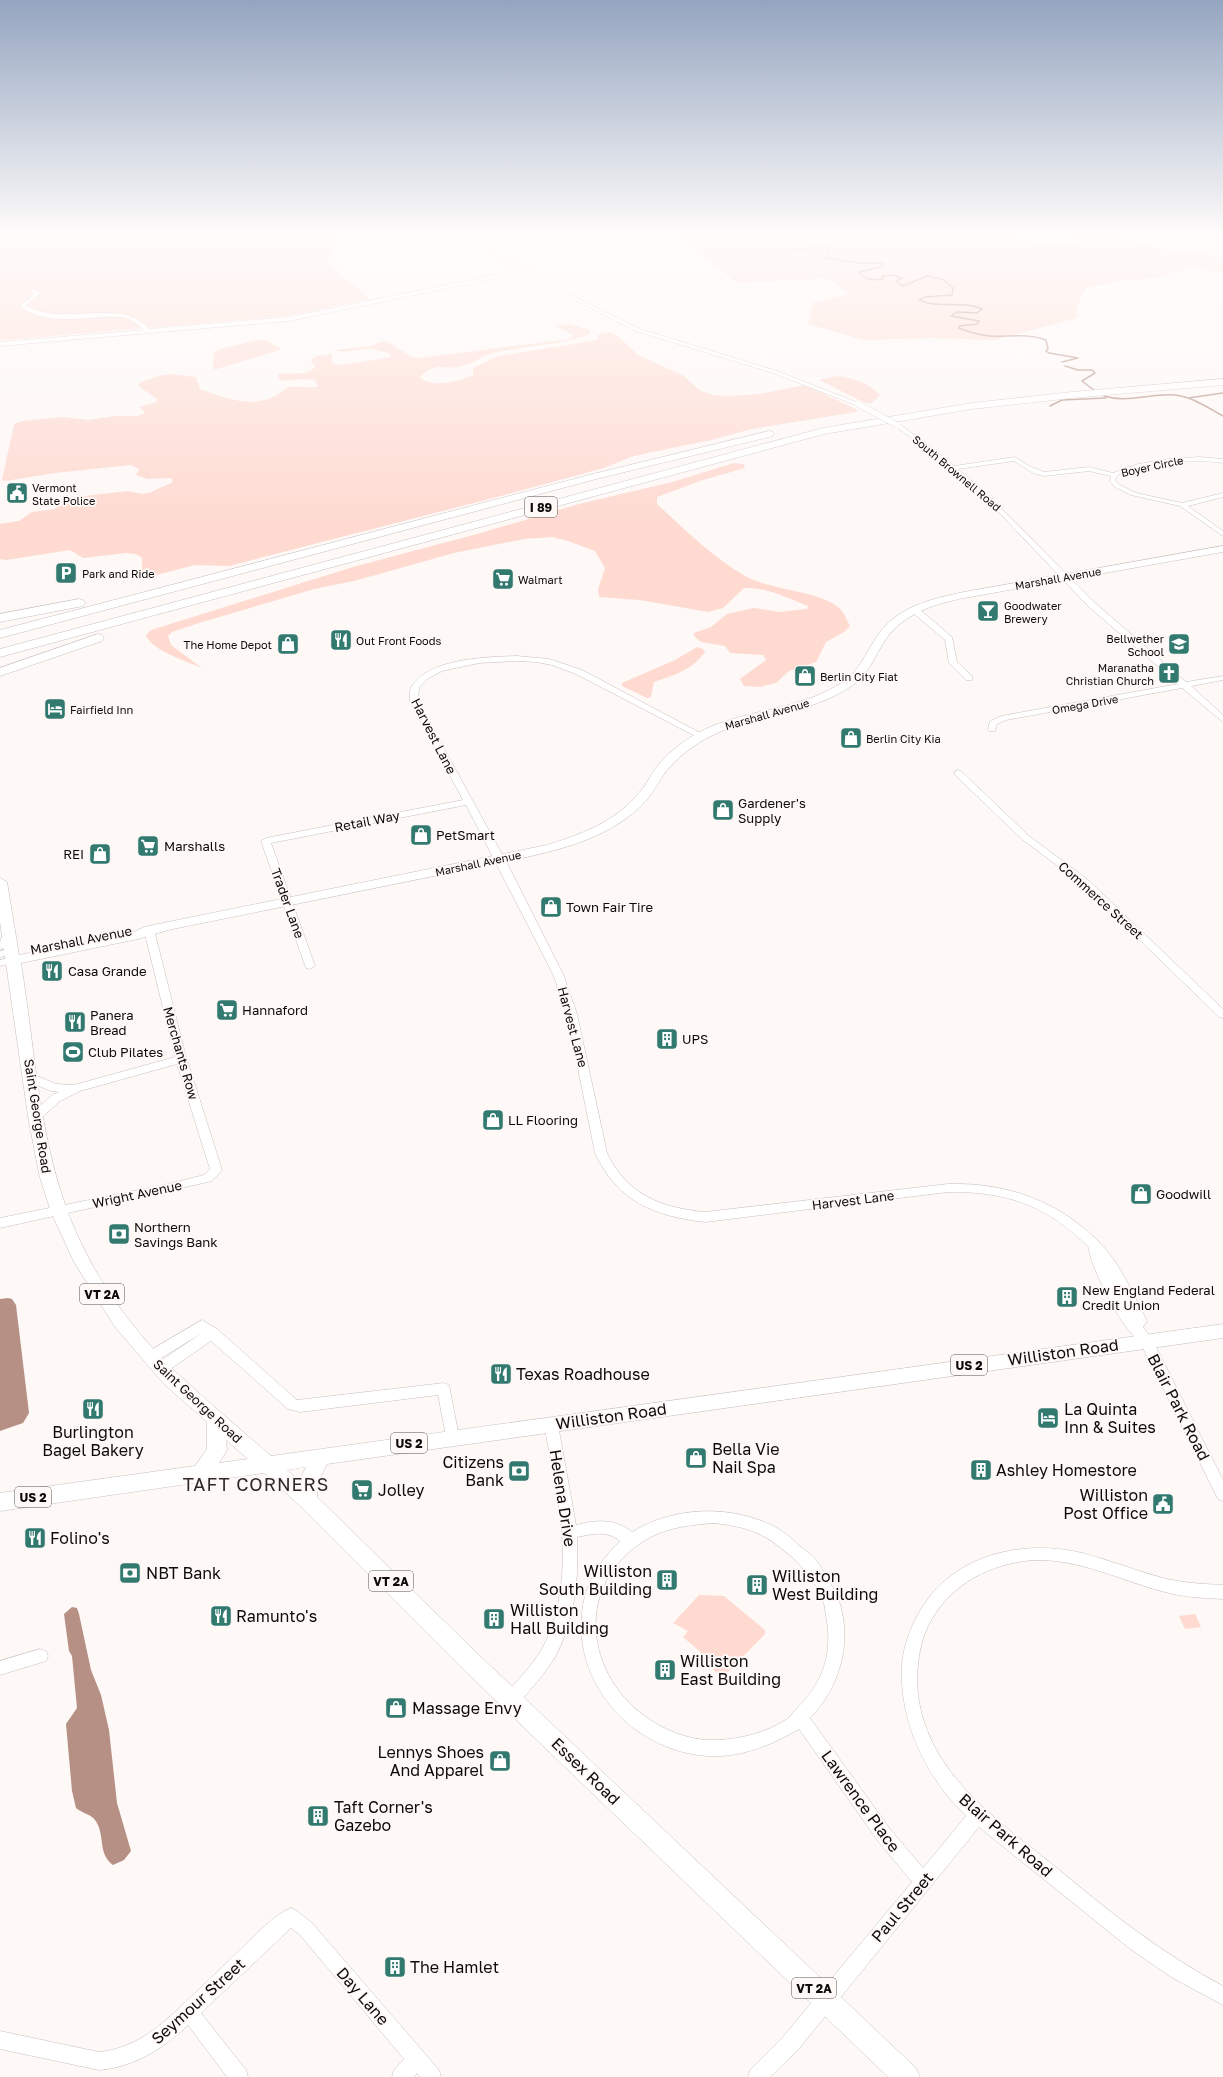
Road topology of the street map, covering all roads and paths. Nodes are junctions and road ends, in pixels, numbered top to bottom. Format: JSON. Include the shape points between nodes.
{"nodes":[{"id":1,"x":174,"y":330,"type":"edge"},
{"id":2,"x":638,"y":330,"type":"edge"},
{"id":3,"x":148,"y":332,"type":"joint"},
{"id":4,"x":0,"y":344,"type":"edge"},
{"id":5,"x":1223,"y":373,"type":"edge"},
{"id":6,"x":1223,"y":382,"type":"edge"},
{"id":7,"x":1223,"y":460,"type":"edge"},
{"id":8,"x":953,"y":468,"type":"junction"},
{"id":9,"x":1114,"y":475,"type":"junction"},
{"id":10,"x":1223,"y":495,"type":"edge"},
{"id":11,"x":1182,"y":505,"type":"junction"},
{"id":12,"x":1223,"y":534,"type":"edge"},
{"id":13,"x":1223,"y":549,"type":"edge"},
{"id":14,"x":228,"y":574,"type":"junction"},
{"id":15,"x":1064,"y":577,"type":"junction"},
{"id":16,"x":232,"y":591,"type":"junction"},
{"id":17,"x":916,"y":610,"type":"junction"},
{"id":18,"x":0,"y":618,"type":"edge"},
{"id":19,"x":0,"y":634,"type":"edge"},
{"id":20,"x":0,"y":653,"type":"edge"},
{"id":21,"x":0,"y":672,"type":"edge"},
{"id":22,"x":968,"y":678,"type":"dead end"},
{"id":23,"x":1223,"y":678,"type":"edge"},
{"id":24,"x":1184,"y":685,"type":"junction"},
{"id":25,"x":1223,"y":719,"type":"edge"},
{"id":26,"x":992,"y":729,"type":"dead end"},
{"id":27,"x":702,"y":736,"type":"junction"},
{"id":28,"x":958,"y":773,"type":"dead end"},
{"id":29,"x":468,"y":802,"type":"junction"},
{"id":30,"x":266,"y":841,"type":"joint"},
{"id":31,"x":500,"y":859,"type":"junction"},
{"id":32,"x":0,"y":882,"type":"edge"},
{"id":33,"x":287,"y":902,"type":"junction"},
{"id":34,"x":149,"y":930,"type":"junction"},
{"id":35,"x":6,"y":952,"type":"edge"},
{"id":36,"x":310,"y":966,"type":"dead end"},
{"id":37,"x":1223,"y":1015,"type":"edge"},
{"id":38,"x":181,"y":1059,"type":"junction"},
{"id":39,"x":31,"y":1078,"type":"junction"},
{"id":40,"x":76,"y":1088,"type":"junction"},
{"id":41,"x":36,"y":1116,"type":"junction"},
{"id":42,"x":214,"y":1174,"type":"joint"},
{"id":43,"x":58,"y":1211,"type":"junction"},
{"id":44,"x":0,"y":1223,"type":"edge"},
{"id":45,"x":1223,"y":1331,"type":"edge"},
{"id":46,"x":1141,"y":1334,"type":"junction"},
{"id":47,"x":156,"y":1363,"type":"junction"},
{"id":48,"x":216,"y":1419,"type":"junction"},
{"id":49,"x":551,"y":1424,"type":"junction"},
{"id":50,"x":452,"y":1437,"type":"junction"},
{"id":51,"x":321,"y":1457,"type":"junction"},
{"id":52,"x":268,"y":1464,"type":"junction"},
{"id":53,"x":201,"y":1474,"type":"junction"},
{"id":54,"x":1223,"y":1495,"type":"edge"},
{"id":55,"x":307,"y":1500,"type":"junction"},
{"id":56,"x":0,"y":1502,"type":"edge"},
{"id":57,"x":571,"y":1532,"type":"junction"},
{"id":58,"x":631,"y":1541,"type":"junction"},
{"id":59,"x":1223,"y":1592,"type":"edge"},
{"id":60,"x":40,"y":1656,"type":"dead end"},
{"id":61,"x":0,"y":1668,"type":"edge"},
{"id":62,"x":511,"y":1700,"type":"junction"},
{"id":63,"x":802,"y":1718,"type":"junction"},
{"id":64,"x":978,"y":1815,"type":"junction"},
{"id":65,"x":923,"y":1882,"type":"junction"},
{"id":66,"x":291,"y":1917,"type":"joint"},
{"id":67,"x":1223,"y":1996,"type":"edge"},
{"id":68,"x":826,"y":2000,"type":"junction"},
{"id":69,"x":189,"y":2012,"type":"junction"},
{"id":70,"x":0,"y":2040,"type":"edge"},
{"id":71,"x":417,"y":2059,"type":"junction"},
{"id":72,"x":239,"y":2077,"type":"edge"},
{"id":73,"x":400,"y":2077,"type":"edge"},
{"id":74,"x":432,"y":2077,"type":"edge"},
{"id":75,"x":757,"y":2077,"type":"edge"},
{"id":76,"x":906,"y":2077,"type":"edge"}],
"edges":[{"from":1,"to":3,"type":"street"},
{"from":2,"to":8,"type":"street","name":"South Brownell Road","bridge":true,"via":[[775,372],[858,404],[921,441]]},
{"from":3,"to":4,"type":"street"},
{"from":5,"to":14,"type":"highway","number":"I 89","via":[[1077,386],[918,406],[806,426],[597,476]]},
{"from":6,"to":16,"type":"highway","number":"I 89","via":[[946,408],[823,431]]},
{"from":7,"to":9,"type":"street","name":"Boyer Circle","via":[[1188,459],[1125,470]]},
{"from":8,"to":9,"type":"street","via":[[1015,459],[1028,470],[1039,473],[1052,474],[1089,469]]},
{"from":8,"to":15,"type":"street","name":"South Brownell Road","via":[[1004,513]]},
{"from":9,"to":11,"type":"street","name":"Boyer Circle","via":[[1113,482],[1126,490]]},
{"from":10,"to":11,"type":"street","name":"Boyer Circle"},
{"from":11,"to":12,"type":"street","name":"Boyer Circle"},
{"from":13,"to":15,"type":"main road","name":"Marshall Avenue"},
{"from":14,"to":18,"type":"highway"},
{"from":14,"to":19,"type":"highway","number":"I 89"},
{"from":15,"to":17,"type":"main road","name":"Marshall Avenue","via":[[953,597]]},
{"from":15,"to":24,"type":"street","name":"South Brownell Road","via":[[1103,615]]},
{"from":16,"to":20,"type":"highway","number":"I 89"},
{"from":16,"to":21,"type":"highway"},
{"from":17,"to":22,"type":"street","via":[[949,639],[953,663]]},
{"from":17,"to":27,"type":"main road","name":"Marshall Avenue","via":[[900,618],[886,631],[867,667],[835,692],[798,707],[734,722]]},
{"from":23,"to":24,"type":"street","name":"Omega Drive"},
{"from":24,"to":25,"type":"street","name":"South Brownell Road"},
{"from":24,"to":26,"type":"street","name":"Omega Drive","via":[[1004,718],[994,723]]},
{"from":27,"to":29,"type":"street","name":"Harvest Lane","via":[[580,672],[561,665],[509,658],[442,668],[418,681],[413,696]]},
{"from":27,"to":31,"type":"main road","name":"Marshall Avenue","via":[[678,752],[639,801],[607,825],[568,842]]},
{"from":28,"to":37,"type":"street","name":"Commerce Street","via":[[1026,838],[1084,881]]},
{"from":29,"to":30,"type":"street","name":"Retail Way"},
{"from":29,"to":31,"type":"street","name":"Harvest Lane"},
{"from":30,"to":33,"type":"street","name":"Trader Lane"},
{"from":31,"to":33,"type":"main road","name":"Marshall Avenue"},
{"from":31,"to":46,"type":"street","name":"Harvest Lane","via":[[554,964],[568,1000],[604,1160],[613,1176],[633,1194],[652,1205],[678,1214],[715,1217],[937,1189],[983,1189],[1008,1193],[1050,1211],[1079,1230],[1094,1247],[1106,1279],[1128,1320]]},
{"from":32,"to":35,"type":"main road","name":"Saint George Road","number":"VT 2A"},
{"from":33,"to":34,"type":"main road","name":"Marshall Avenue"},
{"from":33,"to":36,"type":"street","name":"Trader Lane"},
{"from":34,"to":35,"type":"main road","name":"Marshall Avenue","via":[[138,935]]},
{"from":34,"to":38,"type":"street","name":"Merchants Row"},
{"from":35,"to":39,"type":"main road","name":"Saint George Road","number":"VT 2A"},
{"from":38,"to":40,"type":"street"},
{"from":38,"to":42,"type":"street","name":"Merchants Row","via":[[216,1167]]},
{"from":39,"to":40,"type":"street","via":[[55,1088]]},
{"from":39,"to":41,"type":"main road","name":"Saint George Road","number":"VT 2A"},
{"from":40,"to":41,"type":"street","via":[[56,1098]]},
{"from":41,"to":43,"type":"main road","name":"Saint George Road","number":"VT 2A","via":[[44,1165]]},
{"from":42,"to":43,"type":"street","name":"Wright Avenue","via":[[208,1178],[168,1188]]},
{"from":43,"to":44,"type":"street","name":"Wright Avenue"},
{"from":43,"to":47,"type":"main road","name":"Saint George Road","number":"VT 2A","via":[[95,1284]]},
{"from":45,"to":46,"type":"main road","name":"Williston Road","number":"US 2"},
{"from":46,"to":49,"type":"main road","name":"Williston Road","number":"US 2"},
{"from":46,"to":54,"type":"street","name":"Blair Park Road"},
{"from":47,"to":48,"type":"main road","name":"Saint George Road","number":"VT 2A"},
{"from":47,"to":50,"type":"street","via":[[207,1329],[292,1405],[444,1389]]},
{"from":48,"to":52,"type":"main road","name":"Saint George Road","number":"VT 2A"},
{"from":48,"to":53,"type":"main road","via":[[217,1450]]},
{"from":49,"to":50,"type":"main road","name":"Williston Road","number":"US 2"},
{"from":49,"to":57,"type":"street","name":"Helena Drive"},
{"from":50,"to":51,"type":"main road","name":"Williston Road","number":"US 2"},
{"from":51,"to":52,"type":"main road","name":"Williston Road","number":"US 2"},
{"from":51,"to":55,"type":"main road","via":[[309,1480]]},
{"from":52,"to":53,"type":"main road","name":"Williston Road","number":"US 2"},
{"from":52,"to":55,"type":"main road","name":"Essex Road","number":"VT 2A"},
{"from":53,"to":56,"type":"main road","name":"Williston Road","number":"US 2"},
{"from":55,"to":62,"type":"main road","name":"Essex Road","number":"VT 2A"},
{"from":57,"to":58,"type":"street","via":[[609,1527],[617,1529]]},
{"from":57,"to":62,"type":"street","name":"Helena Drive","via":[[570,1585],[558,1630],[545,1658]]},
{"from":58,"to":63,"type":"street","via":[[670,1522],[714,1517],[736,1520],[771,1533],[796,1549],[824,1583],[833,1603],[838,1624],[838,1645],[829,1681],[818,1700]]},
{"from":58,"to":63,"type":"street","via":[[616,1555],[598,1581],[587,1620],[592,1661],[613,1700],[648,1730],[670,1740],[708,1748],[740,1747],[762,1741]]},
{"from":59,"to":64,"type":"street","name":"Blair Park Road","via":[[1194,1592],[1162,1586],[1091,1561],[1056,1554],[1027,1555],[995,1561],[973,1570],[951,1585],[932,1606],[917,1633],[910,1663],[910,1693],[915,1719],[929,1753],[951,1786]]},
{"from":60,"to":61,"type":"street"},
{"from":62,"to":68,"type":"main road","name":"Essex Road","number":"VT 2A"},
{"from":63,"to":65,"type":"street","name":"Lawrence Place","via":[[884,1835]]},
{"from":64,"to":65,"type":"street","name":"Paul Street"},
{"from":64,"to":67,"type":"street","name":"Blair Park Road","via":[[1135,1942],[1175,1970]]},
{"from":65,"to":68,"type":"street","name":"Paul Street"},
{"from":66,"to":69,"type":"street","name":"Seymour Street","via":[[274,1930]]},
{"from":66,"to":71,"type":"street","name":"Day Lane","via":[[306,1929]]},
{"from":68,"to":75,"type":"street","name":"Paul Street","via":[[790,2044]]},
{"from":68,"to":76,"type":"main road","name":"Essex Road","number":"VT 2A"},
{"from":69,"to":70,"type":"street","name":"Seymour Street","via":[[146,2047],[111,2060],[86,2060]]},
{"from":69,"to":72,"type":"street"},
{"from":71,"to":73,"type":"street"},
{"from":71,"to":74,"type":"street","name":"Day Lane"}]}
